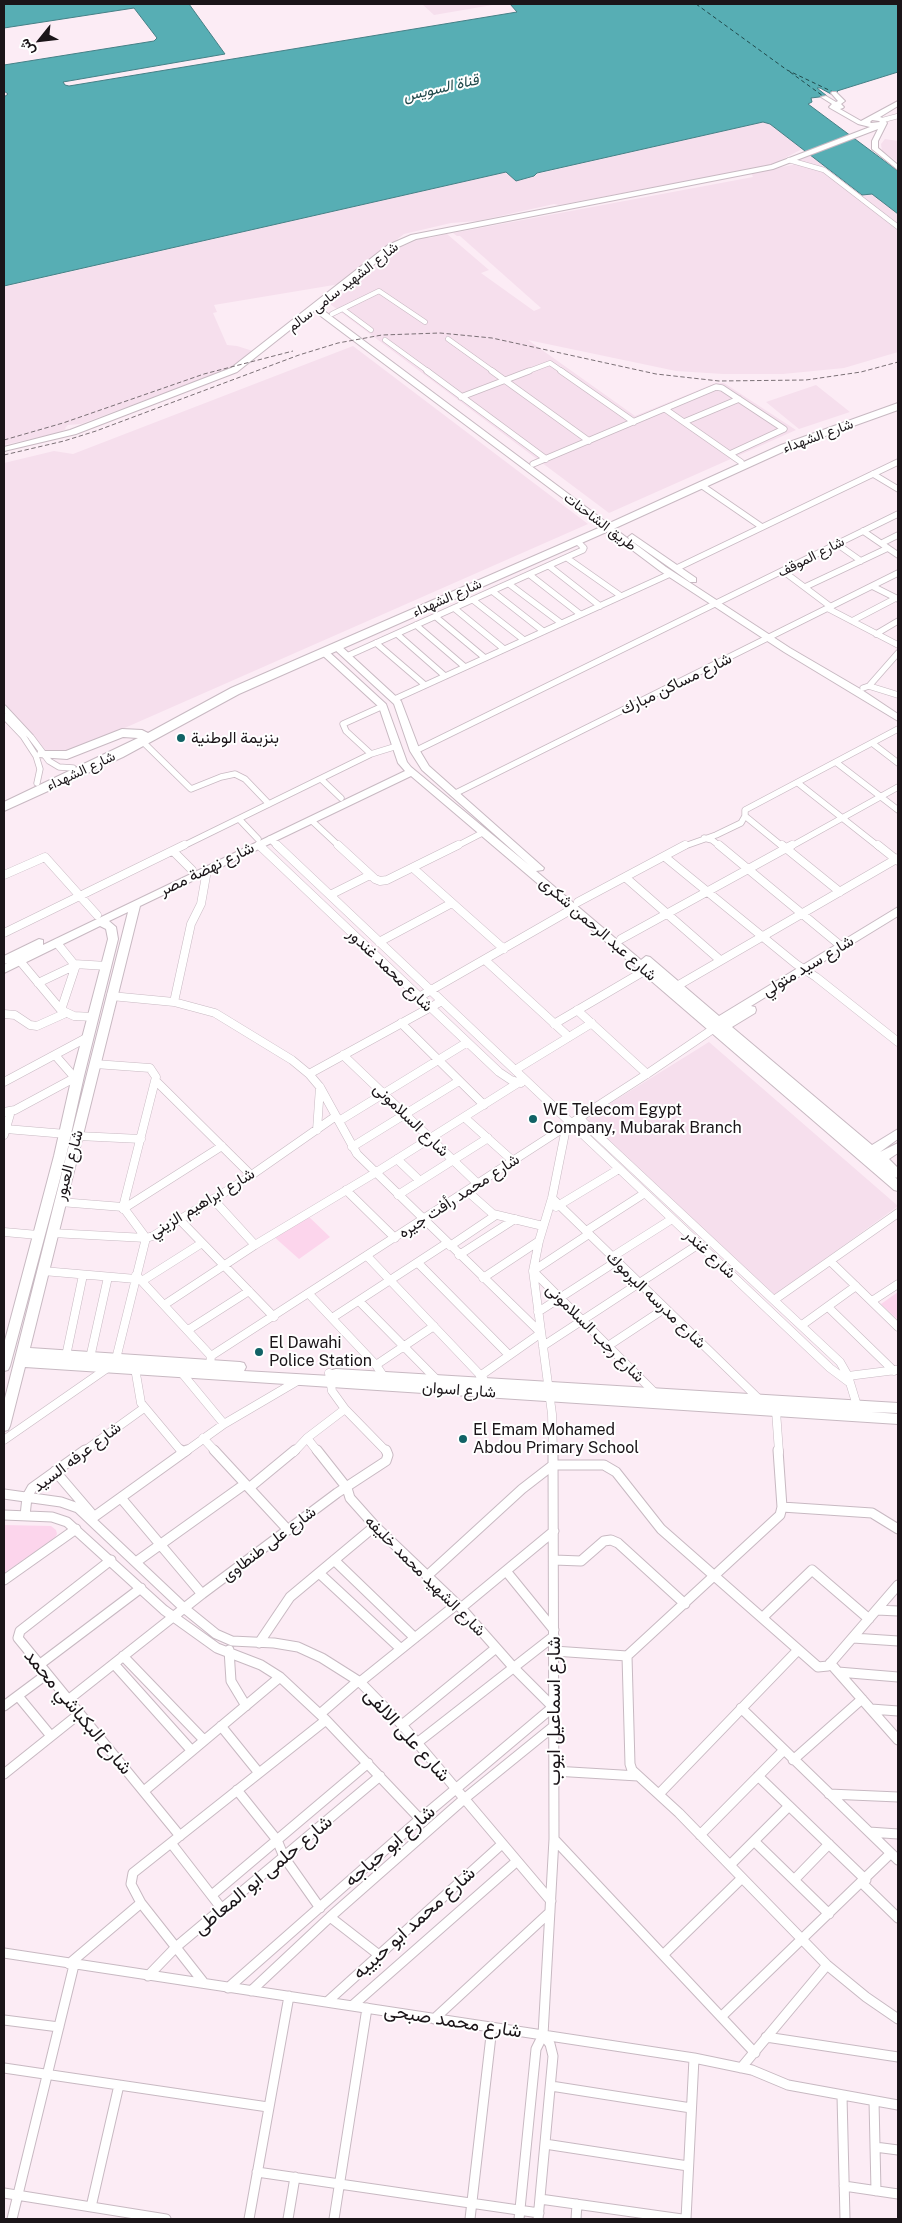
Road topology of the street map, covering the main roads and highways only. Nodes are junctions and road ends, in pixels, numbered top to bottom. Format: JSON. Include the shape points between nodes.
{"nodes":[{"id":1,"x":898,"y":401,"type":"edge"},
{"id":2,"x":898,"y":406,"type":"edge"},
{"id":3,"x":608,"y":524,"type":"junction"},
{"id":4,"x":512,"y":567,"type":"junction"},
{"id":5,"x":142,"y":738,"type":"junction"},
{"id":6,"x":39,"y":755,"type":"road end"},
{"id":7,"x":4,"y":797,"type":"edge"},
{"id":8,"x":4,"y":807,"type":"edge"}],
"edges":[{"from":1,"to":3,"type":"highway","name":"شارع الشهداء","via":[[794,439]]},
{"from":2,"to":3,"type":"highway","name":"شارع الشهداء","via":[[793,444]]},
{"from":3,"to":4,"type":"highway","name":"شارع الشهداء"},
{"from":3,"to":4,"type":"highway","name":"شارع الشهداء","via":[[577,541]]},
{"from":4,"to":5,"type":"highway","name":"شارع الشهداء","via":[[208,704]]},
{"from":4,"to":5,"type":"highway","name":"شارع الشهداء","via":[[217,693]]},
{"from":5,"to":6,"type":"highway","via":[[125,733],[67,755]]},
{"from":5,"to":7,"type":"highway","name":"شارع الشهداء"},
{"from":5,"to":8,"type":"highway","name":"شارع الشهداء","via":[[94,766]]}]}
